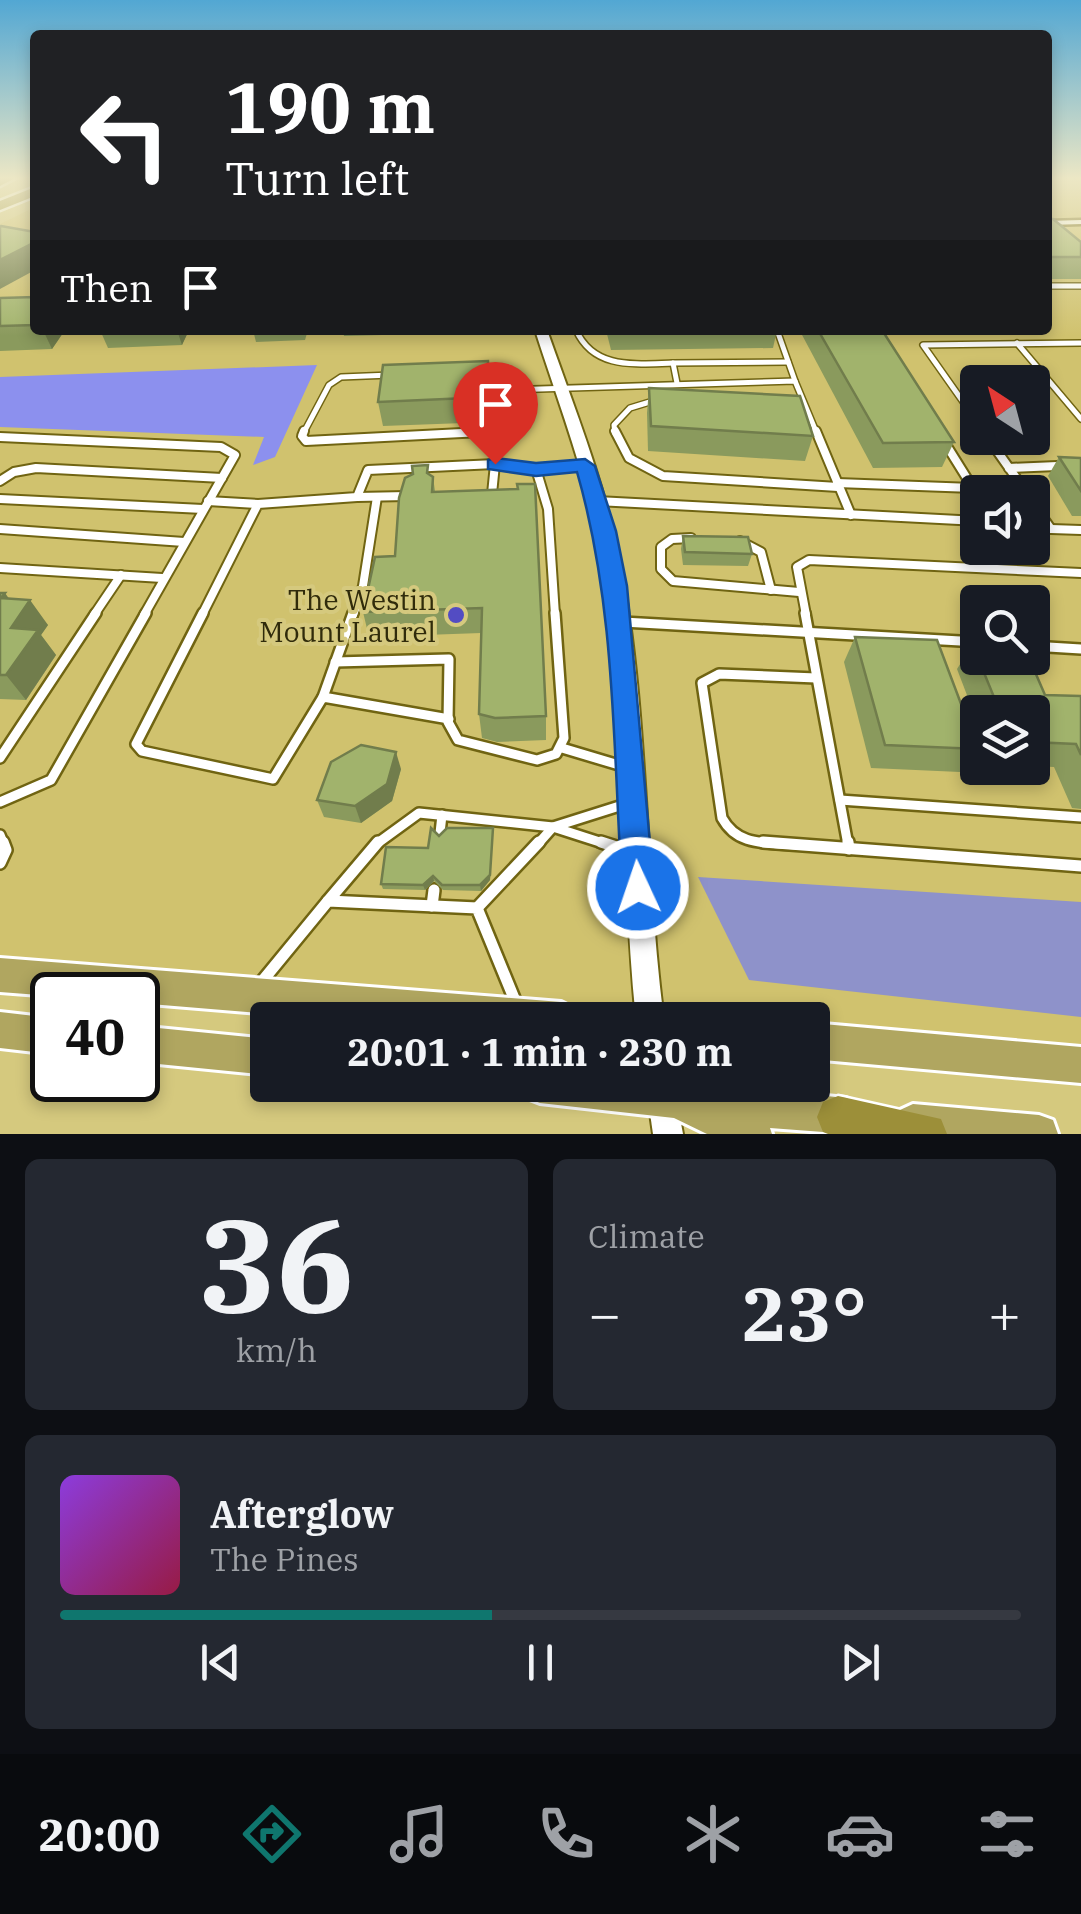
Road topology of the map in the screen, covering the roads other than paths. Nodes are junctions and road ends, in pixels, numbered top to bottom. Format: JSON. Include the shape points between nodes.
{"nodes":[{"id":1,"x":1060,"y":230,"type":"edge"},
{"id":2,"x":1068,"y":236,"type":"edge"},
{"id":3,"x":1052,"y":286,"type":"edge"},
{"id":4,"x":1081,"y":286,"type":"edge"},
{"id":5,"x":543,"y":335,"type":"edge"},
{"id":6,"x":577,"y":335,"type":"edge"},
{"id":7,"x":779,"y":335,"type":"edge"},
{"id":8,"x":1081,"y":342,"type":"edge"},
{"id":9,"x":1017,"y":344,"type":"junction"},
{"id":10,"x":788,"y":362,"type":"junction"},
{"id":11,"x":673,"y":363,"type":"junction"},
{"id":12,"x":795,"y":382,"type":"junction"},
{"id":13,"x":718,"y":383,"type":"junction"},
{"id":14,"x":677,"y":384,"type":"junction"},
{"id":15,"x":559,"y":386,"type":"junction"},
{"id":16,"x":504,"y":390,"type":"junction"},
{"id":17,"x":720,"y":393,"type":"edge"},
{"id":18,"x":960,"y":397,"type":"edge"},
{"id":19,"x":662,"y":400,"type":"edge"},
{"id":20,"x":1081,"y":418,"type":"edge"},
{"id":21,"x":0,"y":437,"type":"edge"},
{"id":22,"x":943,"y":440,"type":"edge"},
{"id":23,"x":1000,"y":455,"type":"edge"},
{"id":24,"x":495,"y":464,"type":"junction"},
{"id":25,"x":1081,"y":465,"type":"edge"},
{"id":26,"x":585,"y":466,"type":"junction"},
{"id":27,"x":1009,"y":468,"type":"junction"},
{"id":28,"x":536,"y":469,"type":"junction"},
{"id":29,"x":1014,"y":475,"type":"edge"},
{"id":30,"x":222,"y":478,"type":"junction"},
{"id":31,"x":0,"y":481,"type":"edge"},
{"id":32,"x":838,"y":485,"type":"junction"},
{"id":33,"x":476,"y":494,"type":"edge"},
{"id":34,"x":377,"y":496,"type":"junction"},
{"id":35,"x":410,"y":496,"type":"edge"},
{"id":36,"x":357,"y":497,"type":"junction"},
{"id":37,"x":0,"y":498,"type":"edge"},
{"id":38,"x":596,"y":501,"type":"junction"},
{"id":39,"x":258,"y":504,"type":"junction"},
{"id":40,"x":205,"y":505,"type":"junction"},
{"id":41,"x":851,"y":515,"type":"junction"},
{"id":42,"x":960,"y":521,"type":"edge"},
{"id":43,"x":1051,"y":529,"type":"edge"},
{"id":44,"x":0,"y":530,"type":"edge"},
{"id":45,"x":1081,"y":530,"type":"edge"},
{"id":46,"x":695,"y":538,"type":"edge"},
{"id":47,"x":730,"y":540,"type":"edge"},
{"id":48,"x":184,"y":542,"type":"junction"},
{"id":49,"x":0,"y":568,"type":"edge"},
{"id":50,"x":1081,"y":574,"type":"edge"},
{"id":51,"x":121,"y":576,"type":"junction"},
{"id":52,"x":162,"y":578,"type":"junction"},
{"id":53,"x":771,"y":590,"type":"junction"},
{"id":54,"x":799,"y":592,"type":"junction"},
{"id":55,"x":619,"y":622,"type":"junction"},
{"id":56,"x":808,"y":632,"type":"junction"},
{"id":57,"x":960,"y":641,"type":"edge"},
{"id":58,"x":1050,"y":647,"type":"edge"},
{"id":59,"x":1081,"y":649,"type":"edge"},
{"id":60,"x":336,"y":662,"type":"junction"},
{"id":61,"x":816,"y":678,"type":"junction"},
{"id":62,"x":323,"y":697,"type":"junction"},
{"id":63,"x":448,"y":719,"type":"junction"},
{"id":64,"x":562,"y":748,"type":"junction"},
{"id":65,"x":0,"y":758,"type":"edge"},
{"id":66,"x":630,"y":768,"type":"junction"},
{"id":67,"x":840,"y":800,"type":"junction"},
{"id":68,"x":0,"y":802,"type":"edge"},
{"id":69,"x":633,"y":802,"type":"junction"},
{"id":70,"x":442,"y":816,"type":"junction"},
{"id":71,"x":1081,"y":817,"type":"edge"},
{"id":72,"x":553,"y":826,"type":"junction"},
{"id":73,"x":440,"y":833,"type":"edge"},
{"id":74,"x":0,"y":836,"type":"edge"},
{"id":75,"x":850,"y":849,"type":"junction"},
{"id":76,"x":636,"y":854,"type":"junction"},
{"id":77,"x":0,"y":864,"type":"edge"},
{"id":78,"x":1081,"y":866,"type":"edge"},
{"id":79,"x":434,"y":890,"type":"dead end"},
{"id":80,"x":328,"y":901,"type":"junction"},
{"id":81,"x":432,"y":906,"type":"junction"},
{"id":82,"x":478,"y":908,"type":"junction"},
{"id":83,"x":0,"y":975,"type":"edge"},
{"id":84,"x":252,"y":994,"type":"junction"},
{"id":85,"x":346,"y":1002,"type":"edge"},
{"id":86,"x":515,"y":1002,"type":"edge"},
{"id":87,"x":647,"y":1002,"type":"edge"},
{"id":88,"x":0,"y":1030,"type":"edge"},
{"id":89,"x":30,"y":1033,"type":"edge"},
{"id":90,"x":830,"y":1043,"type":"edge"},
{"id":91,"x":160,"y":1046,"type":"edge"},
{"id":92,"x":250,"y":1055,"type":"edge"},
{"id":93,"x":1081,"y":1065,"type":"edge"},
{"id":94,"x":663,"y":1105,"type":"edge"},
{"id":95,"x":838,"y":1116,"type":"junction"},
{"id":96,"x":752,"y":1134,"type":"edge"},
{"id":97,"x":926,"y":1134,"type":"edge"},
{"id":98,"x":1039,"y":1134,"type":"edge"}],
"edges":[{"from":1,"to":2,"type":"lane"},
{"from":3,"to":4,"type":"lane"},
{"from":5,"to":15,"type":"street"},
{"from":6,"to":11,"type":"lane","via":[[580,344],[612,362]]},
{"from":7,"to":10,"type":"lane"},
{"from":8,"to":9,"type":"lane"},
{"from":9,"to":18,"type":"lane","via":[[924,345]]},
{"from":9,"to":20,"type":"lane"},
{"from":10,"to":11,"type":"lane"},
{"from":10,"to":12,"type":"lane"},
{"from":11,"to":14,"type":"lane"},
{"from":12,"to":13,"type":"lane"},
{"from":12,"to":32,"type":"lane"},
{"from":13,"to":14,"type":"lane"},
{"from":13,"to":17,"type":"lane"},
{"from":14,"to":15,"type":"lane"},
{"from":15,"to":16,"type":"lane"},
{"from":15,"to":26,"type":"street"},
{"from":16,"to":16,"type":"lane","via":[[500,374],[492,371],[340,377],[302,436],[306,441],[501,432]]},
{"from":19,"to":32,"type":"lane","via":[[630,408],[614,425],[622,453],[645,468],[663,476]]},
{"from":21,"to":30,"type":"lane","via":[[221,448],[235,456]]},
{"from":22,"to":32,"type":"lane","via":[[973,488]]},
{"from":23,"to":27,"type":"lane"},
{"from":24,"to":28,"type":"lane"},
{"from":24,"to":33,"type":"lane","via":[[495,494]]},
{"from":24,"to":36,"type":"lane","via":[[368,470]]},
{"from":25,"to":27,"type":"lane"},
{"from":26,"to":28,"type":"lane"},
{"from":26,"to":38,"type":"street"},
{"from":27,"to":29,"type":"lane"},
{"from":28,"to":64,"type":"lane","via":[[548,509]]},
{"from":30,"to":31,"type":"lane","via":[[36,468]]},
{"from":30,"to":40,"type":"lane"},
{"from":32,"to":41,"type":"lane"},
{"from":34,"to":35,"type":"lane"},
{"from":34,"to":36,"type":"lane"},
{"from":34,"to":60,"type":"lane","via":[[363,586]]},
{"from":36,"to":39,"type":"lane"},
{"from":37,"to":40,"type":"lane"},
{"from":38,"to":41,"type":"lane"},
{"from":38,"to":55,"type":"street"},
{"from":39,"to":40,"type":"lane"},
{"from":39,"to":62,"type":"lane","via":[[137,746],[273,778]]},
{"from":40,"to":48,"type":"lane"},
{"from":41,"to":42,"type":"lane"},
{"from":43,"to":45,"type":"lane"},
{"from":44,"to":48,"type":"lane"},
{"from":46,"to":53,"type":"lane","via":[[672,538],[660,549],[662,571],[682,585]]},
{"from":47,"to":53,"type":"lane","via":[[762,551]]},
{"from":48,"to":52,"type":"lane"},
{"from":49,"to":51,"type":"lane"},
{"from":50,"to":54,"type":"lane","via":[[810,560],[795,571]]},
{"from":51,"to":52,"type":"lane"},
{"from":51,"to":65,"type":"lane"},
{"from":52,"to":68,"type":"lane","via":[[51,780]]},
{"from":53,"to":54,"type":"lane"},
{"from":54,"to":56,"type":"lane"},
{"from":55,"to":56,"type":"lane"},
{"from":55,"to":66,"type":"street"},
{"from":56,"to":57,"type":"lane"},
{"from":56,"to":61,"type":"lane"},
{"from":58,"to":59,"type":"lane"},
{"from":60,"to":62,"type":"lane"},
{"from":60,"to":63,"type":"lane","via":[[449,659]]},
{"from":61,"to":67,"type":"lane"},
{"from":61,"to":75,"type":"lane","via":[[719,674],[702,683],[722,818],[730,833],[746,841]]},
{"from":62,"to":63,"type":"lane"},
{"from":63,"to":64,"type":"lane","via":[[464,744],[540,760]]},
{"from":64,"to":66,"type":"lane"},
{"from":66,"to":69,"type":"street"},
{"from":67,"to":71,"type":"lane"},
{"from":67,"to":75,"type":"lane"},
{"from":69,"to":72,"type":"lane"},
{"from":69,"to":76,"type":"street"},
{"from":70,"to":72,"type":"lane"},
{"from":70,"to":73,"type":"lane"},
{"from":70,"to":80,"type":"lane","via":[[420,813],[372,846]]},
{"from":72,"to":76,"type":"lane"},
{"from":72,"to":82,"type":"lane"},
{"from":74,"to":77,"type":"lane","via":[[6,850]]},
{"from":75,"to":78,"type":"lane"},
{"from":76,"to":87,"type":"street"},
{"from":79,"to":81,"type":"lane"},
{"from":80,"to":81,"type":"lane"},
{"from":80,"to":84,"type":"lane"},
{"from":81,"to":82,"type":"lane"},
{"from":82,"to":86,"type":"lane"},
{"from":83,"to":84,"type":"highway"},
{"from":84,"to":85,"type":"highway"},
{"from":88,"to":89,"type":"highway"},
{"from":90,"to":93,"type":"highway"},
{"from":91,"to":92,"type":"highway"},
{"from":94,"to":95,"type":"highway"},
{"from":94,"to":96,"type":"highway"},
{"from":95,"to":97,"type":"highway"},
{"from":95,"to":98,"type":"highway"}]}
